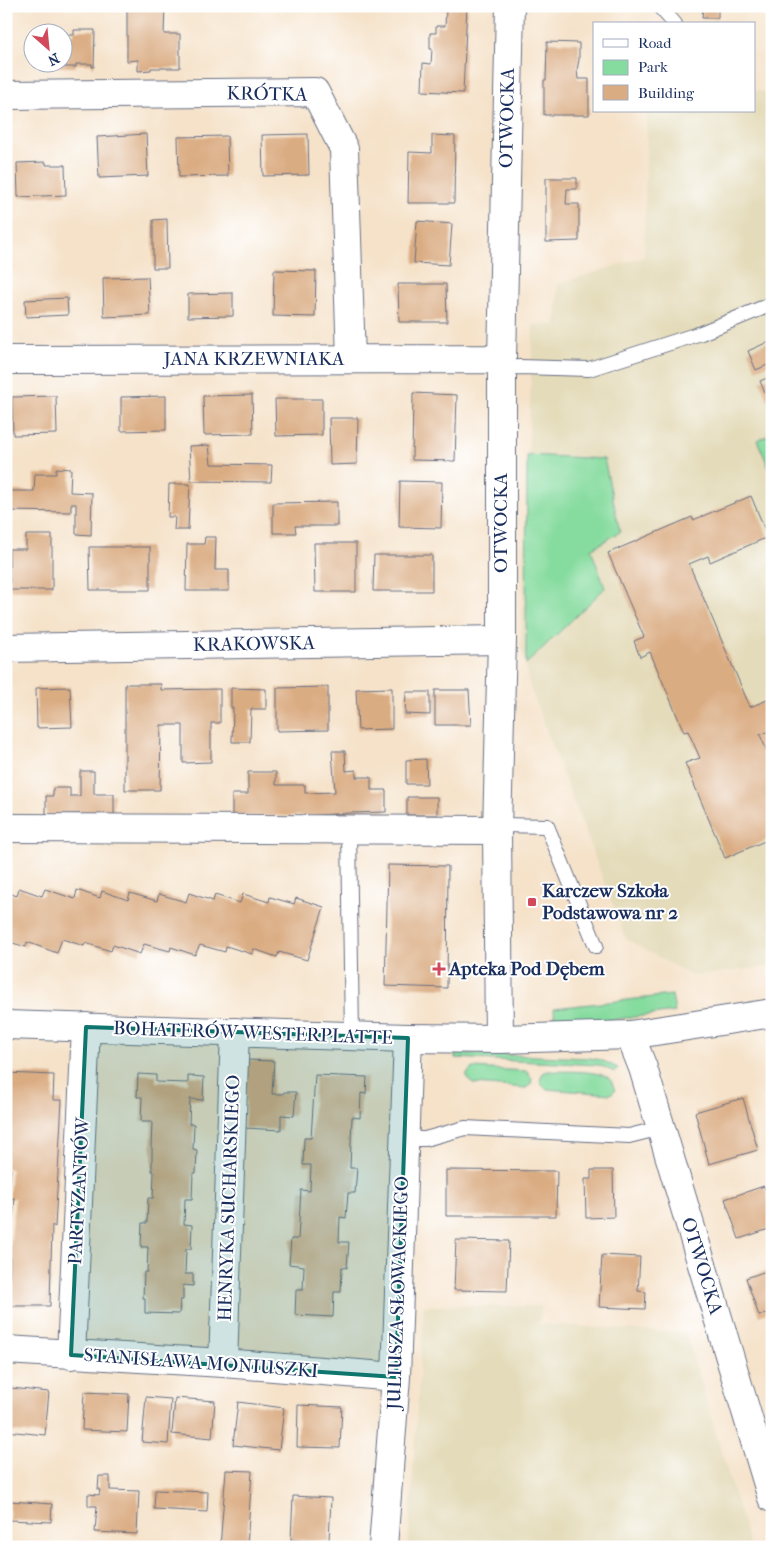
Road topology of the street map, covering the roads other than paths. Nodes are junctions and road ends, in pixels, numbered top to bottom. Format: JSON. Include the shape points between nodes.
{"nodes":[{"id":1,"x":510,"y":6,"type":"edge"},
{"id":2,"x":658,"y":6,"type":"edge"},
{"id":3,"x":673,"y":22,"type":"edge"},
{"id":4,"x":6,"y":95,"type":"edge"},
{"id":5,"x":772,"y":304,"type":"edge"},
{"id":6,"x":351,"y":359,"type":"junction"},
{"id":7,"x":6,"y":360,"type":"edge"},
{"id":8,"x":502,"y":363,"type":"junction"},
{"id":9,"x":502,"y":640,"type":"junction"},
{"id":10,"x":6,"y":648,"type":"edge"},
{"id":11,"x":6,"y":828,"type":"edge"},
{"id":12,"x":497,"y":828,"type":"junction"},
{"id":13,"x":349,"y":830,"type":"junction"},
{"id":14,"x":596,"y":946,"type":"dead end"},
{"id":15,"x":772,"y":1013,"type":"edge"},
{"id":16,"x":6,"y":1026,"type":"edge"},
{"id":17,"x":86,"y":1027,"type":"junction"},
{"id":18,"x":235,"y":1032,"type":"junction"},
{"id":19,"x":630,"y":1035,"type":"junction"},
{"id":20,"x":352,"y":1036,"type":"junction"},
{"id":21,"x":408,"y":1038,"type":"junction"},
{"id":22,"x":499,"y":1039,"type":"junction"},
{"id":23,"x":661,"y":1128,"type":"junction"},
{"id":24,"x":405,"y":1139,"type":"junction"},
{"id":25,"x":6,"y":1350,"type":"edge"},
{"id":26,"x":71,"y":1355,"type":"junction"},
{"id":27,"x":223,"y":1363,"type":"junction"},
{"id":28,"x":396,"y":1377,"type":"junction"},
{"id":29,"x":772,"y":1498,"type":"edge"},
{"id":30,"x":383,"y":1547,"type":"edge"}],
"edges":[{"from":1,"to":8,"type":"street","name":"OTWOCKA"},
{"from":2,"to":3,"type":"lane"},
{"from":4,"to":6,"type":"street","name":"KRÓTKA","via":[[315,92],[344,149]]},
{"from":5,"to":8,"type":"lane","via":[[700,333],[589,369],[520,367]]},
{"from":6,"to":7,"type":"street","name":"JANA KRZEWNIAKA"},
{"from":6,"to":8,"type":"street","name":"JANA KRZEWNIAKA"},
{"from":8,"to":9,"type":"street","name":"OTWOCKA"},
{"from":9,"to":10,"type":"street","name":"KRAKOWSKA"},
{"from":9,"to":12,"type":"street","name":"OTWOCKA"},
{"from":11,"to":13,"type":"street"},
{"from":12,"to":13,"type":"street"},
{"from":12,"to":14,"type":"lane","via":[[547,826]]},
{"from":12,"to":22,"type":"street","name":"OTWOCKA"},
{"from":13,"to":20,"type":"lane"},
{"from":15,"to":19,"type":"street"},
{"from":16,"to":17,"type":"street","name":"BOHATERÓW WESTERPLATTE"},
{"from":17,"to":18,"type":"street","name":"BOHATERÓW WESTERPLATTE"},
{"from":17,"to":26,"type":"street","name":"PARTYZANTÓW"},
{"from":18,"to":20,"type":"street","name":"BOHATERÓW WESTERPLATTE"},
{"from":18,"to":27,"type":"street","name":"HENRYKA SUCHARSKIEGO"},
{"from":19,"to":22,"type":"street","name":"BOHATERÓW WESTERPLATTE"},
{"from":19,"to":23,"type":"street","name":"OTWOCKA"},
{"from":20,"to":21,"type":"street","name":"BOHATERÓW WESTERPLATTE"},
{"from":21,"to":22,"type":"street","name":"BOHATERÓW WESTERPLATTE"},
{"from":21,"to":24,"type":"street","name":"JULIUSZA SŁOWACKIEGO"},
{"from":23,"to":24,"type":"lane","via":[[629,1136],[465,1128],[425,1139]]},
{"from":23,"to":29,"type":"street","name":"OTWOCKA"},
{"from":24,"to":28,"type":"street","name":"JULIUSZA SŁOWACKIEGO"},
{"from":25,"to":26,"type":"street","name":"STANISŁAWA MONIUSZKI"},
{"from":26,"to":27,"type":"street","name":"STANISŁAWA MONIUSZKI"},
{"from":27,"to":28,"type":"street","name":"STANISŁAWA MONIUSZKI"},
{"from":28,"to":30,"type":"street","name":"JULIUSZA SŁOWACKIEGO"}]}
